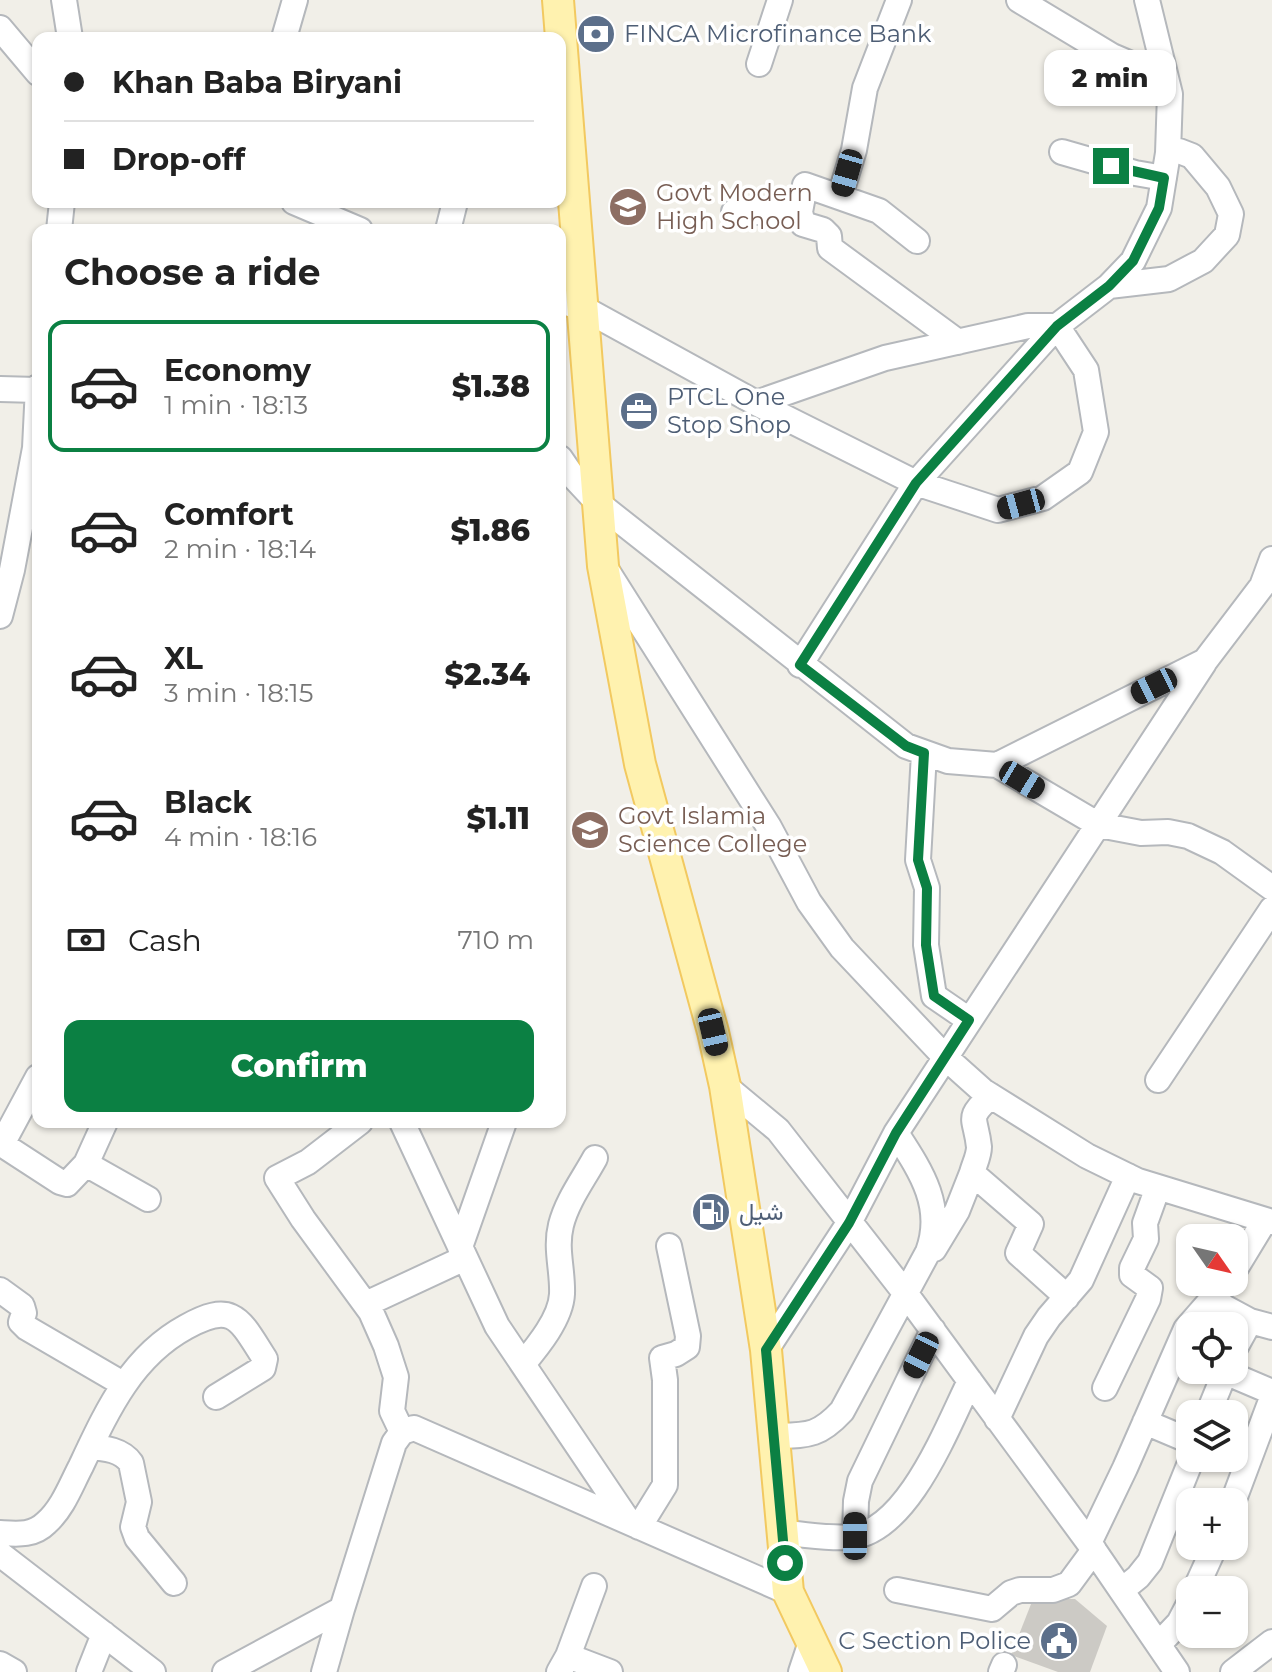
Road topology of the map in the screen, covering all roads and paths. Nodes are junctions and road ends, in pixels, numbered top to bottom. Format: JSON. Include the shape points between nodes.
{"nodes":[{"id":1,"x":295,"y":0,"type":"edge"},
{"id":2,"x":558,"y":0,"type":"edge"},
{"id":3,"x":780,"y":0,"type":"edge"},
{"id":4,"x":899,"y":0,"type":"edge"},
{"id":5,"x":1019,"y":0,"type":"edge"},
{"id":6,"x":1147,"y":0,"type":"edge"},
{"id":7,"x":63,"y":2,"type":"edge"},
{"id":8,"x":0,"y":28,"type":"edge"},
{"id":9,"x":69,"y":32,"type":"edge"},
{"id":10,"x":286,"y":32,"type":"edge"},
{"id":11,"x":559,"y":32,"type":"edge"},
{"id":12,"x":759,"y":64,"type":"dead end"},
{"id":13,"x":32,"y":66,"type":"edge"},
{"id":14,"x":1166,"y":79,"type":"junction"},
{"id":15,"x":1062,"y":152,"type":"dead end"},
{"id":16,"x":1168,"y":153,"type":"junction"},
{"id":17,"x":1164,"y":178,"type":"junction"},
{"id":18,"x":566,"y":187,"type":"edge"},
{"id":19,"x":840,"y":196,"type":"junction"},
{"id":20,"x":307,"y":208,"type":"edge"},
{"id":21,"x":734,"y":212,"type":"dead end"},
{"id":22,"x":799,"y":216,"type":"junction"},
{"id":23,"x":343,"y":224,"type":"edge"},
{"id":24,"x":917,"y":241,"type":"dead end"},
{"id":25,"x":1109,"y":286,"type":"junction"},
{"id":26,"x":571,"y":304,"type":"edge"},
{"id":27,"x":1057,"y":326,"type":"junction"},
{"id":28,"x":958,"y":342,"type":"junction"},
{"id":29,"x":32,"y":388,"type":"edge"},
{"id":30,"x":0,"y":389,"type":"edge"},
{"id":31,"x":756,"y":403,"type":"junction"},
{"id":32,"x":32,"y":464,"type":"edge"},
{"id":33,"x":566,"y":467,"type":"edge"},
{"id":34,"x":916,"y":483,"type":"junction"},
{"id":35,"x":599,"y":504,"type":"junction"},
{"id":36,"x":1272,"y":559,"type":"edge"},
{"id":37,"x":603,"y":566,"type":"junction"},
{"id":38,"x":0,"y":616,"type":"edge"},
{"id":39,"x":1205,"y":661,"type":"junction"},
{"id":40,"x":800,"y":665,"type":"junction"},
{"id":41,"x":924,"y":753,"type":"junction"},
{"id":42,"x":997,"y":765,"type":"junction"},
{"id":43,"x":1099,"y":825,"type":"junction"},
{"id":44,"x":1272,"y":888,"type":"edge"},
{"id":45,"x":1272,"y":909,"type":"edge"},
{"id":46,"x":969,"y":1020,"type":"junction"},
{"id":47,"x":945,"y":1057,"type":"junction"},
{"id":48,"x":1158,"y":1080,"type":"dead end"},
{"id":49,"x":725,"y":1086,"type":"junction"},
{"id":50,"x":32,"y":1088,"type":"edge"},
{"id":51,"x":991,"y":1096,"type":"junction"},
{"id":52,"x":102,"y":1128,"type":"edge"},
{"id":53,"x":353,"y":1128,"type":"edge"},
{"id":54,"x":405,"y":1128,"type":"edge"},
{"id":55,"x":502,"y":1128,"type":"edge"},
{"id":56,"x":896,"y":1133,"type":"junction"},
{"id":57,"x":1,"y":1143,"type":"edge"},
{"id":58,"x":595,"y":1158,"type":"dead end"},
{"id":59,"x":86,"y":1164,"type":"junction"},
{"id":60,"x":972,"y":1173,"type":"junction"},
{"id":61,"x":1128,"y":1176,"type":"junction"},
{"id":62,"x":1158,"y":1187,"type":"junction"},
{"id":63,"x":148,"y":1199,"type":"dead end"},
{"id":64,"x":1269,"y":1221,"type":"edge"},
{"id":65,"x":849,"y":1223,"type":"junction"},
{"id":66,"x":669,"y":1246,"type":"dead end"},
{"id":67,"x":1248,"y":1251,"type":"edge"},
{"id":68,"x":463,"y":1252,"type":"junction"},
{"id":69,"x":928,"y":1252,"type":"junction"},
{"id":70,"x":0,"y":1290,"type":"edge"},
{"id":71,"x":906,"y":1294,"type":"junction"},
{"id":72,"x":1215,"y":1296,"type":"edge"},
{"id":73,"x":1225,"y":1296,"type":"edge"},
{"id":74,"x":1067,"y":1297,"type":"junction"},
{"id":75,"x":366,"y":1304,"type":"junction"},
{"id":76,"x":1261,"y":1324,"type":"edge"},
{"id":77,"x":933,"y":1330,"type":"junction"},
{"id":78,"x":1248,"y":1340,"type":"edge"},
{"id":79,"x":766,"y":1350,"type":"junction"},
{"id":80,"x":523,"y":1364,"type":"junction"},
{"id":81,"x":1248,"y":1377,"type":"edge"},
{"id":82,"x":970,"y":1381,"type":"junction"},
{"id":83,"x":123,"y":1384,"type":"junction"},
{"id":84,"x":1105,"y":1388,"type":"dead end"},
{"id":85,"x":1272,"y":1392,"type":"edge"},
{"id":86,"x":216,"y":1397,"type":"dead end"},
{"id":87,"x":1272,"y":1398,"type":"edge"},
{"id":88,"x":997,"y":1419,"type":"junction"},
{"id":89,"x":1145,"y":1422,"type":"junction"},
{"id":90,"x":402,"y":1432,"type":"junction"},
{"id":91,"x":1176,"y":1435,"type":"edge"},
{"id":92,"x":773,"y":1436,"type":"junction"},
{"id":93,"x":90,"y":1447,"type":"junction"},
{"id":94,"x":1263,"y":1449,"type":"edge"},
{"id":95,"x":1186,"y":1472,"type":"edge"},
{"id":96,"x":1241,"y":1488,"type":"edge"},
{"id":97,"x":634,"y":1525,"type":"junction"},
{"id":98,"x":0,"y":1533,"type":"edge"},
{"id":99,"x":782,"y":1533,"type":"junction"},
{"id":100,"x":855,"y":1536,"type":"junction"},
{"id":101,"x":1091,"y":1547,"type":"junction"},
{"id":102,"x":0,"y":1554,"type":"edge"},
{"id":103,"x":174,"y":1583,"type":"dead end"},
{"id":104,"x":594,"y":1586,"type":"dead end"},
{"id":105,"x":897,"y":1590,"type":"dead end"},
{"id":106,"x":1122,"y":1590,"type":"junction"},
{"id":107,"x":788,"y":1592,"type":"junction"},
{"id":108,"x":342,"y":1609,"type":"junction"},
{"id":109,"x":1176,"y":1626,"type":"edge"},
{"id":110,"x":104,"y":1634,"type":"junction"},
{"id":111,"x":811,"y":1642,"type":"junction"},
{"id":112,"x":1272,"y":1642,"type":"edge"},
{"id":113,"x":1160,"y":1643,"type":"junction"},
{"id":114,"x":0,"y":1664,"type":"edge"},
{"id":115,"x":130,"y":1664,"type":"edge"},
{"id":116,"x":564,"y":1664,"type":"edge"},
{"id":117,"x":14,"y":1672,"type":"edge"},
{"id":118,"x":89,"y":1672,"type":"edge"},
{"id":119,"x":153,"y":1672,"type":"edge"},
{"id":120,"x":225,"y":1672,"type":"edge"},
{"id":121,"x":324,"y":1672,"type":"edge"},
{"id":122,"x":610,"y":1672,"type":"edge"},
{"id":123,"x":801,"y":1672,"type":"edge"},
{"id":124,"x":826,"y":1672,"type":"edge"},
{"id":125,"x":1177,"y":1672,"type":"edge"},
{"id":126,"x":1233,"y":1672,"type":"edge"}],
"edges":[{"from":1,"to":10,"type":"street"},
{"from":2,"to":11,"type":"main road"},
{"from":3,"to":12,"type":"street"},
{"from":4,"to":19,"type":"street","via":[[865,88]]},
{"from":5,"to":14,"type":"street","via":[[1112,56]]},
{"from":6,"to":14,"type":"street"},
{"from":7,"to":9,"type":"street"},
{"from":8,"to":13,"type":"street"},
{"from":14,"to":16,"type":"street"},
{"from":15,"to":17,"type":"street"},
{"from":16,"to":17,"type":"street"},
{"from":16,"to":25,"type":"street","via":[[1192,156],[1218,187],[1231,214],[1227,235],[1203,261],[1169,279]]},
{"from":17,"to":25,"type":"street","via":[[1159,208],[1133,261]]},
{"from":18,"to":26,"type":"main road"},
{"from":19,"to":22,"type":"street","via":[[805,185]]},
{"from":19,"to":24,"type":"street","via":[[887,216]]},
{"from":20,"to":23,"type":"street"},
{"from":21,"to":22,"type":"street"},
{"from":22,"to":28,"type":"street","via":[[803,224],[829,236],[830,248]]},
{"from":25,"to":27,"type":"street"},
{"from":26,"to":31,"type":"street"},
{"from":26,"to":35,"type":"main road"},
{"from":27,"to":28,"type":"street","via":[[1028,326]]},
{"from":27,"to":34,"type":"street"},
{"from":27,"to":34,"type":"street","via":[[1086,370],[1096,432],[1080,472],[1043,498],[998,510]]},
{"from":28,"to":31,"type":"street","via":[[885,358]]},
{"from":29,"to":30,"type":"street"},
{"from":31,"to":34,"type":"street"},
{"from":32,"to":38,"type":"street"},
{"from":33,"to":35,"type":"street"},
{"from":34,"to":40,"type":"street"},
{"from":35,"to":37,"type":"main road"},
{"from":35,"to":40,"type":"street"},
{"from":36,"to":39,"type":"street","via":[[1262,586]]},
{"from":37,"to":47,"type":"street","via":[[769,827],[809,902],[842,948]]},
{"from":37,"to":49,"type":"main road","via":[[640,764]]},
{"from":39,"to":42,"type":"street"},
{"from":39,"to":43,"type":"street"},
{"from":40,"to":41,"type":"street","via":[[906,746]]},
{"from":41,"to":42,"type":"street","via":[[948,761]]},
{"from":41,"to":46,"type":"street","via":[[918,860],[927,888],[926,945],[934,996]]},
{"from":42,"to":43,"type":"street"},
{"from":43,"to":44,"type":"street","via":[[1188,836],[1222,852]]},
{"from":43,"to":46,"type":"street"},
{"from":45,"to":48,"type":"street"},
{"from":46,"to":47,"type":"street"},
{"from":47,"to":51,"type":"street"},
{"from":47,"to":56,"type":"street"},
{"from":49,"to":65,"type":"street","via":[[778,1130]]},
{"from":49,"to":79,"type":"main road"},
{"from":50,"to":57,"type":"street"},
{"from":51,"to":60,"type":"street","via":[[971,1119],[979,1148]]},
{"from":51,"to":61,"type":"street"},
{"from":52,"to":59,"type":"street"},
{"from":53,"to":75,"type":"street","via":[[320,1155],[277,1178]]},
{"from":54,"to":68,"type":"street"},
{"from":55,"to":68,"type":"street"},
{"from":56,"to":65,"type":"street"},
{"from":56,"to":69,"type":"street","via":[[921,1171],[932,1200]]},
{"from":57,"to":59,"type":"street","via":[[67,1184]]},
{"from":58,"to":80,"type":"street","via":[[561,1223],[560,1305]]},
{"from":59,"to":63,"type":"street"},
{"from":60,"to":69,"type":"street","via":[[953,1219]]},
{"from":60,"to":74,"type":"street","via":[[1031,1224],[1018,1253]]},
{"from":61,"to":62,"type":"street"},
{"from":61,"to":74,"type":"street","via":[[1081,1280]]},
{"from":62,"to":64,"type":"street"},
{"from":62,"to":84,"type":"street","via":[[1145,1223],[1146,1239],[1132,1268],[1132,1275],[1150,1288],[1148,1299]]},
{"from":64,"to":67,"type":"street"},
{"from":65,"to":71,"type":"street"},
{"from":65,"to":79,"type":"street"},
{"from":66,"to":97,"type":"street","via":[[687,1347],[662,1358],[665,1485]]},
{"from":68,"to":75,"type":"street"},
{"from":68,"to":80,"type":"street","via":[[497,1326]]},
{"from":69,"to":71,"type":"street"},
{"from":70,"to":83,"type":"street","via":[[22,1306],[21,1322],[27,1328]]},
{"from":71,"to":77,"type":"street"},
{"from":71,"to":92,"type":"street","via":[[842,1411],[826,1429]]},
{"from":72,"to":89,"type":"street","via":[[1186,1329]]},
{"from":73,"to":76,"type":"street"},
{"from":74,"to":88,"type":"street","via":[[1036,1336]]},
{"from":75,"to":90,"type":"street","via":[[396,1377],[392,1411]]},
{"from":76,"to":78,"type":"street"},
{"from":77,"to":82,"type":"street"},
{"from":77,"to":100,"type":"street","via":[[860,1481]]},
{"from":79,"to":92,"type":"main road"},
{"from":80,"to":97,"type":"street"},
{"from":81,"to":85,"type":"street"},
{"from":82,"to":88,"type":"street"},
{"from":82,"to":100,"type":"street","via":[[913,1493],[880,1524]]},
{"from":83,"to":86,"type":"street","via":[[148,1353],[173,1334],[214,1314],[229,1316],[243,1324],[265,1359],[263,1368]]},
{"from":83,"to":93,"type":"street"},
{"from":87,"to":94,"type":"street"},
{"from":88,"to":101,"type":"street"},
{"from":89,"to":91,"type":"street"},
{"from":89,"to":101,"type":"street"},
{"from":90,"to":97,"type":"street","via":[[414,1428]]},
{"from":90,"to":108,"type":"street","via":[[394,1443]]},
{"from":92,"to":99,"type":"main road"},
{"from":93,"to":98,"type":"street","via":[[70,1490],[44,1525],[26,1534]]},
{"from":93,"to":103,"type":"street","via":[[110,1449],[131,1463],[139,1502],[133,1527]]},
{"from":94,"to":96,"type":"street"},
{"from":95,"to":106,"type":"street","via":[[1150,1562]]},
{"from":97,"to":107,"type":"street"},
{"from":99,"to":100,"type":"street"},
{"from":99,"to":107,"type":"main road"},
{"from":101,"to":105,"type":"street","via":[[1069,1584],[1053,1590],[1020,1590],[992,1609]]},
{"from":101,"to":106,"type":"street"},
{"from":102,"to":110,"type":"street"},
{"from":104,"to":116,"type":"street"},
{"from":106,"to":113,"type":"street"},
{"from":107,"to":111,"type":"main road"},
{"from":108,"to":120,"type":"street"},
{"from":108,"to":121,"type":"street"},
{"from":109,"to":113,"type":"street"},
{"from":110,"to":115,"type":"street"},
{"from":110,"to":118,"type":"street"},
{"from":111,"to":123,"type":"street"},
{"from":111,"to":124,"type":"main road"},
{"from":112,"to":126,"type":"street"},
{"from":113,"to":125,"type":"street"},
{"from":114,"to":117,"type":"street"},
{"from":115,"to":119,"type":"street"},
{"from":116,"to":122,"type":"street"}]}
